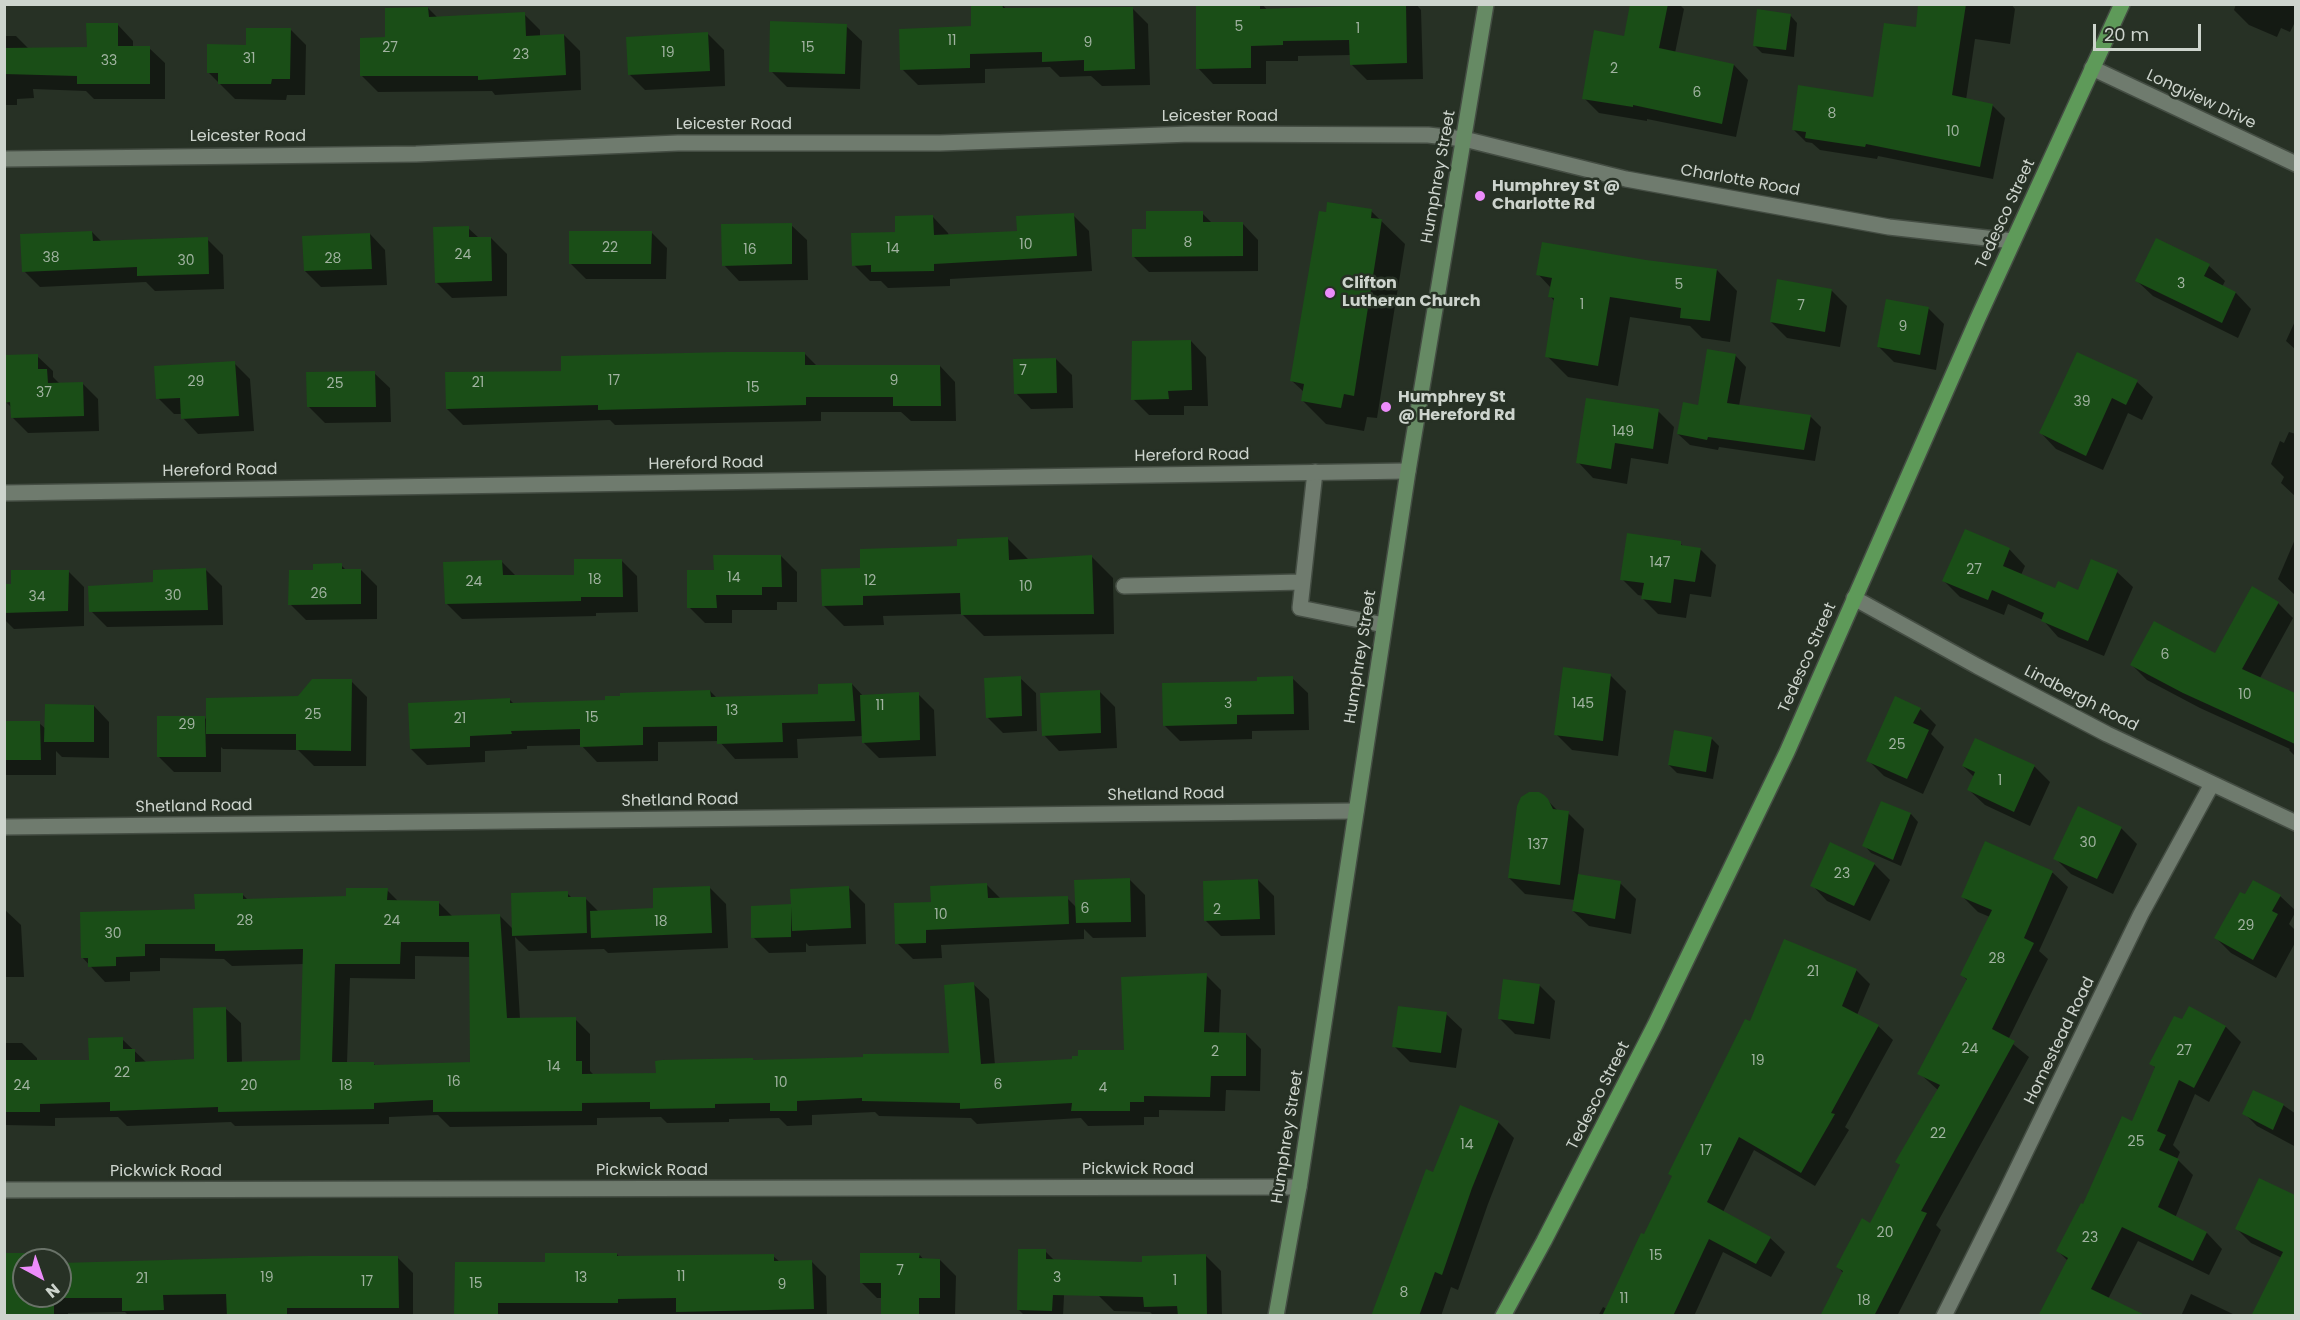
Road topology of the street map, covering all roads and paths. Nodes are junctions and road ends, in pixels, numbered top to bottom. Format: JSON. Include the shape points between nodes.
{"nodes":[{"id":1,"x":1486,"y":4,"type":"edge"},
{"id":2,"x":2122,"y":4,"type":"edge"},
{"id":3,"x":2092,"y":68,"type":"junction"},
{"id":4,"x":1464,"y":139,"type":"junction"},
{"id":5,"x":4,"y":159,"type":"edge"},
{"id":6,"x":2295,"y":164,"type":"edge"},
{"id":7,"x":2013,"y":241,"type":"junction"},
{"id":8,"x":1408,"y":471,"type":"junction"},
{"id":9,"x":1315,"y":472,"type":"junction"},
{"id":10,"x":4,"y":493,"type":"edge"},
{"id":11,"x":1302,"y":582,"type":"junction"},
{"id":12,"x":1124,"y":586,"type":"dead end"},
{"id":13,"x":1854,"y":598,"type":"junction"},
{"id":14,"x":1384,"y":625,"type":"junction"},
{"id":15,"x":2212,"y":784,"type":"junction"},
{"id":16,"x":1356,"y":811,"type":"junction"},
{"id":17,"x":2295,"y":823,"type":"edge"},
{"id":18,"x":4,"y":827,"type":"edge"},
{"id":19,"x":1299,"y":1187,"type":"junction"},
{"id":20,"x":4,"y":1190,"type":"edge"},
{"id":21,"x":1276,"y":1316,"type":"edge"},
{"id":22,"x":1503,"y":1316,"type":"edge"},
{"id":23,"x":1944,"y":1316,"type":"edge"}],
"edges":[{"from":1,"to":4,"type":"main road","name":"Humphrey Street"},
{"from":2,"to":3,"type":"main road","name":"Tedesco Street"},
{"from":3,"to":6,"type":"street","name":"Longview Drive"},
{"from":3,"to":7,"type":"main road","name":"Tedesco Street"},
{"from":4,"to":5,"type":"street","name":"Leicester Road","via":[[1428,135],[1191,134],[940,143],[678,143],[416,154]]},
{"from":4,"to":7,"type":"street","name":"Charlotte Road","via":[[1626,179],[1888,227]]},
{"from":4,"to":8,"type":"main road","name":"Humphrey Street"},
{"from":7,"to":13,"type":"main road","name":"Tedesco Street"},
{"from":8,"to":9,"type":"street","name":"Hereford Road"},
{"from":8,"to":14,"type":"main road","name":"Humphrey Street"},
{"from":9,"to":10,"type":"street","name":"Hereford Road"},
{"from":9,"to":11,"type":"street"},
{"from":11,"to":12,"type":"street"},
{"from":11,"to":14,"type":"street","via":[[1300,608]]},
{"from":13,"to":15,"type":"street","name":"Lindbergh Road","via":[[2087,724]]},
{"from":13,"to":22,"type":"main road","name":"Tedesco Street","via":[[1786,752],[1655,1025]]},
{"from":14,"to":16,"type":"main road","name":"Humphrey Street"},
{"from":15,"to":17,"type":"street","name":"Lindbergh Road"},
{"from":15,"to":23,"type":"street","name":"Homestead Road","via":[[2141,914]]},
{"from":16,"to":18,"type":"street","name":"Shetland Road"},
{"from":16,"to":19,"type":"main road","name":"Humphrey Street"},
{"from":19,"to":20,"type":"street","name":"Pickwick Road"},
{"from":19,"to":21,"type":"main road","name":"Humphrey Street"}]}
